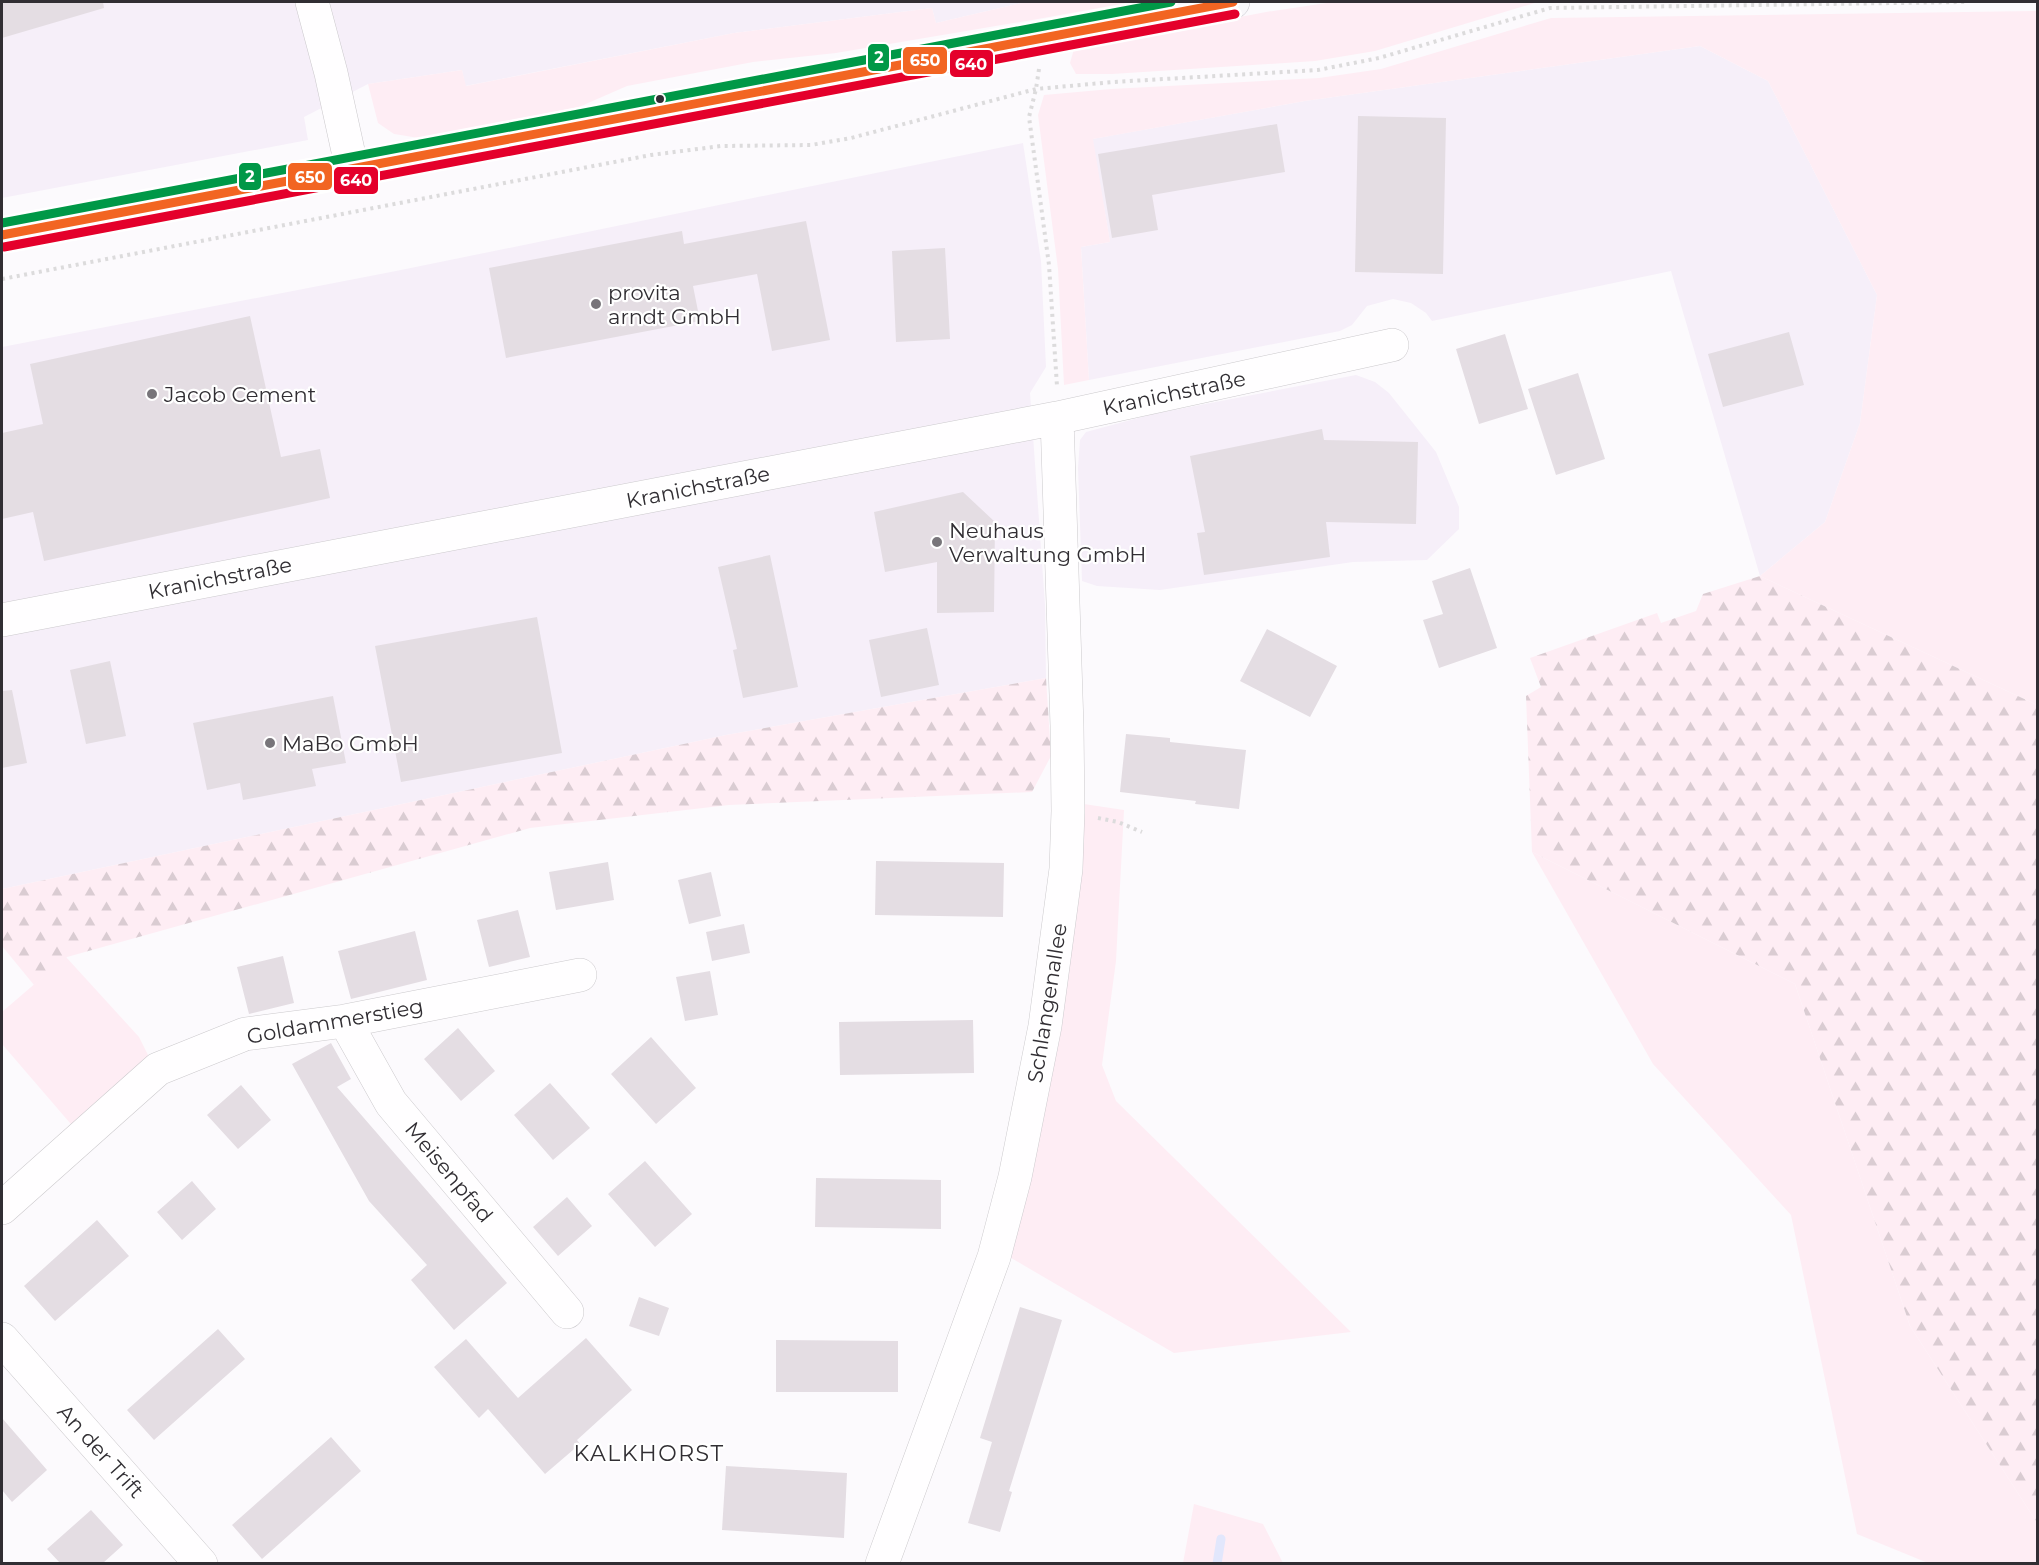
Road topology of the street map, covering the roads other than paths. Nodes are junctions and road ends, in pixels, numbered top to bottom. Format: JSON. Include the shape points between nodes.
{"nodes":[{"id":1,"x":312,"y":2,"type":"edge"},
{"id":2,"x":1233,"y":2,"type":"edge"},
{"id":3,"x":352,"y":169,"type":"junction"},
{"id":4,"x":2,"y":236,"type":"edge"},
{"id":5,"x":1392,"y":345,"type":"dead end"},
{"id":6,"x":1057,"y":418,"type":"junction"},
{"id":7,"x":2,"y":620,"type":"edge"},
{"id":8,"x":580,"y":975,"type":"dead end"},
{"id":9,"x":345,"y":1021,"type":"junction"},
{"id":10,"x":2,"y":1208,"type":"edge"},
{"id":11,"x":567,"y":1312,"type":"dead end"},
{"id":12,"x":2,"y":1339,"type":"edge"},
{"id":13,"x":201,"y":1563,"type":"edge"},
{"id":14,"x":882,"y":1563,"type":"edge"}],
"edges":[{"from":1,"to":3,"type":"street"},
{"from":2,"to":3,"type":"main road"},
{"from":3,"to":4,"type":"main road"},
{"from":5,"to":6,"type":"street","name":"Kranichstraße"},
{"from":6,"to":7,"type":"street","name":"Kranichstraße"},
{"from":6,"to":14,"type":"street","name":"Schlangenallee","via":[[1068,811],[1065,880],[1047,1015],[1015,1177],[994,1257]]},
{"from":8,"to":9,"type":"street","name":"Goldammerstieg"},
{"from":9,"to":10,"type":"street","name":"Goldammerstieg","via":[[245,1034],[158,1069]]},
{"from":9,"to":11,"type":"street","name":"Meisenpfad","via":[[391,1103]]},
{"from":12,"to":13,"type":"street","name":"An der Trift"}]}
